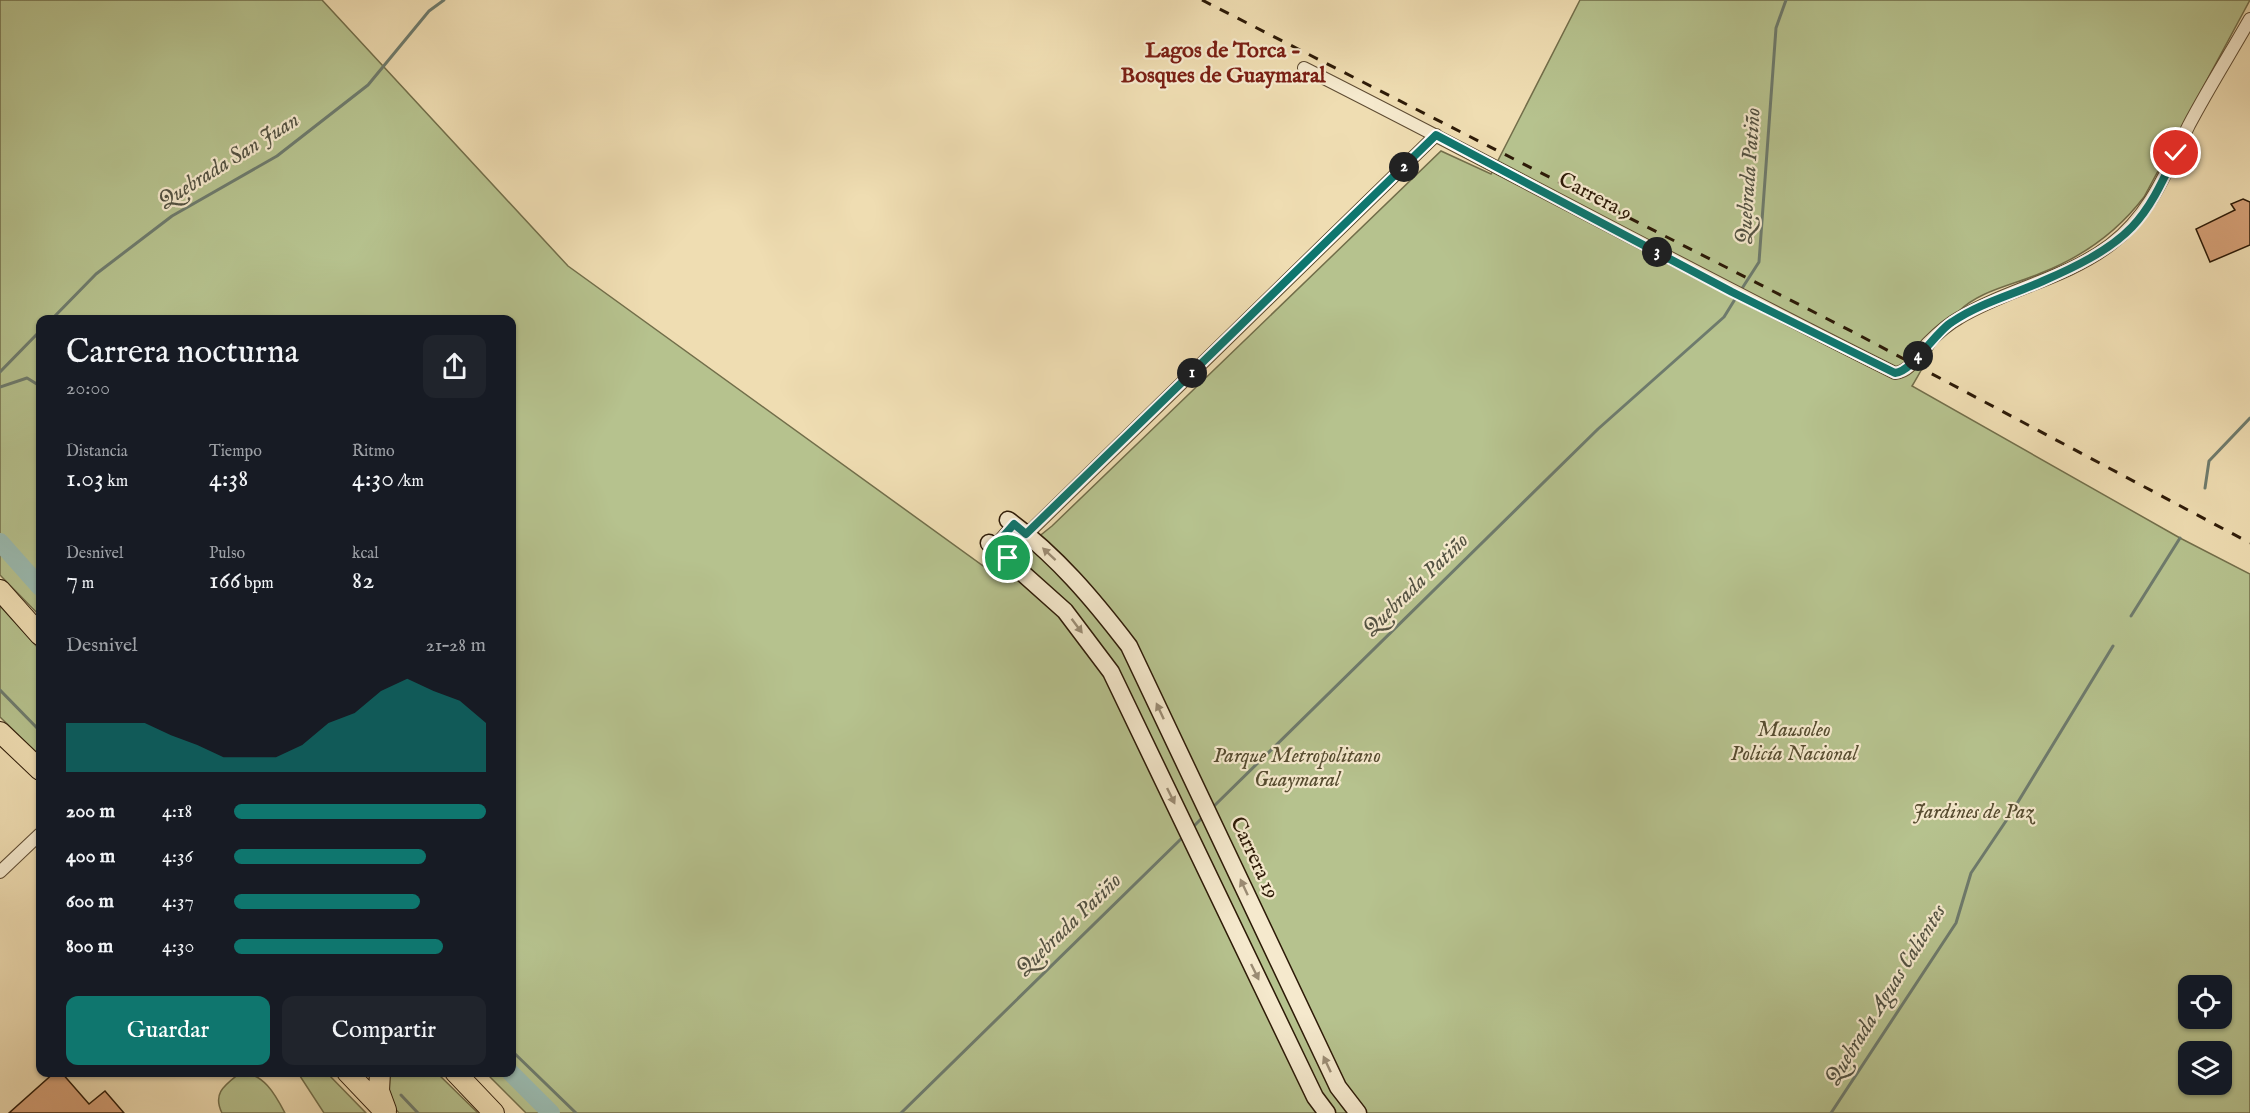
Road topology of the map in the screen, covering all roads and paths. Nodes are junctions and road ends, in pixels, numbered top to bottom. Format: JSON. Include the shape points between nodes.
{"nodes":[{"id":1,"x":2250,"y":19,"type":"edge"},
{"id":2,"x":1304,"y":68,"type":"dead end"},
{"id":3,"x":1436,"y":135,"type":"junction"},
{"id":4,"x":1016,"y":526,"type":"junction"},
{"id":5,"x":991,"y":545,"type":"joint"},
{"id":6,"x":0,"y":590,"type":"edge"},
{"id":7,"x":36,"y":630,"type":"edge"},
{"id":8,"x":0,"y":732,"type":"edge"},
{"id":9,"x":36,"y":766,"type":"edge"},
{"id":10,"x":36,"y":838,"type":"edge"},
{"id":11,"x":0,"y":872,"type":"edge"},
{"id":12,"x":352,"y":1077,"type":"edge"},
{"id":13,"x":380,"y":1077,"type":"edge"},
{"id":14,"x":460,"y":1077,"type":"edge"},
{"id":15,"x":387,"y":1113,"type":"edge"},
{"id":16,"x":494,"y":1113,"type":"edge"},
{"id":17,"x":1327,"y":1113,"type":"edge"},
{"id":18,"x":1358,"y":1113,"type":"edge"}],
"edges":[{"from":1,"to":3,"type":"street","name":"Carrera 9","via":[[2190,124],[2156,196],[2133,227],[2079,263],[1982,304],[1950,323],[1902,372],[1895,373],[1732,292]]},
{"from":2,"to":3,"type":"street","name":"Carrera 9"},
{"from":3,"to":4,"type":"street"},
{"from":4,"to":5,"type":"street"},
{"from":18,"to":4,"type":"main road","name":"Carrera 19","one_way":true,"via":[[1338,1087],[1129,646],[1084,588]]},
{"from":5,"to":17,"type":"main road","one_way":true,"via":[[1065,611],[1111,672],[1315,1098]]},
{"from":6,"to":7,"type":"highway"},
{"from":8,"to":9,"type":"highway"},
{"from":10,"to":11,"type":"street"},
{"from":12,"to":15,"type":"highway"},
{"from":13,"to":15,"type":"highway","via":[[379,1091]]},
{"from":14,"to":16,"type":"highway"}]}
